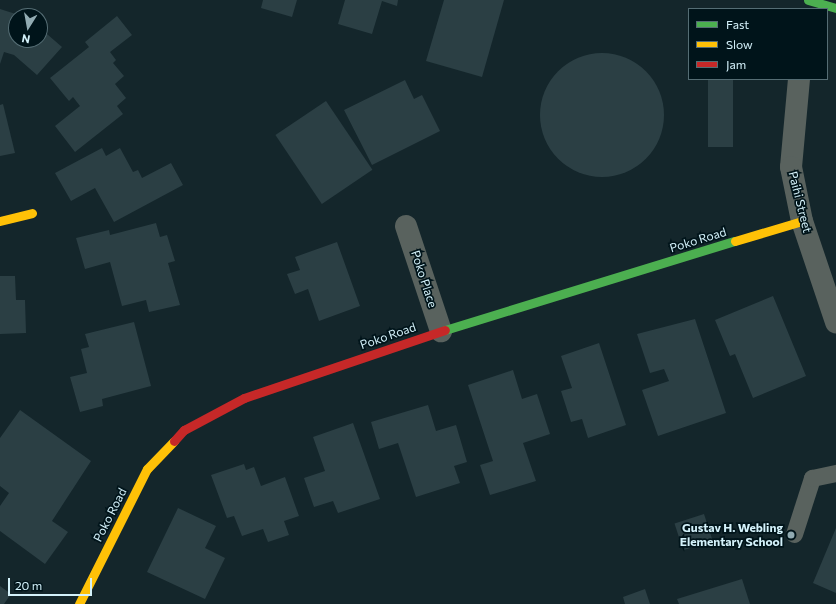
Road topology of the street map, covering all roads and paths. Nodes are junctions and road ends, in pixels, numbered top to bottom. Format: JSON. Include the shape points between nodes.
{"nodes":[{"id":1,"x":799,"y":80,"type":"edge"},
{"id":2,"x":32,"y":213,"type":"dead end"},
{"id":3,"x":0,"y":221,"type":"edge"},
{"id":4,"x":802,"y":221,"type":"junction"},
{"id":5,"x":406,"y":226,"type":"dead end"},
{"id":6,"x":836,"y":322,"type":"edge"},
{"id":7,"x":441,"y":331,"type":"junction"},
{"id":8,"x":836,"y":473,"type":"edge"},
{"id":9,"x":794,"y":534,"type":"dead end"},
{"id":10,"x":79,"y":604,"type":"edge"}],
"edges":[{"from":1,"to":4,"type":"street","name":"Paihi Street","via":[[791,167]]},
{"from":2,"to":3,"type":"street"},
{"from":4,"to":6,"type":"street","name":"Paihi Street"},
{"from":4,"to":7,"type":"street","name":"Poko Road"},
{"from":5,"to":7,"type":"street","name":"Poko Place"},
{"from":7,"to":10,"type":"street","name":"Poko Road","via":[[244,398],[184,430],[147,469]]},
{"from":8,"to":9,"type":"lane","via":[[812,478]]}]}
